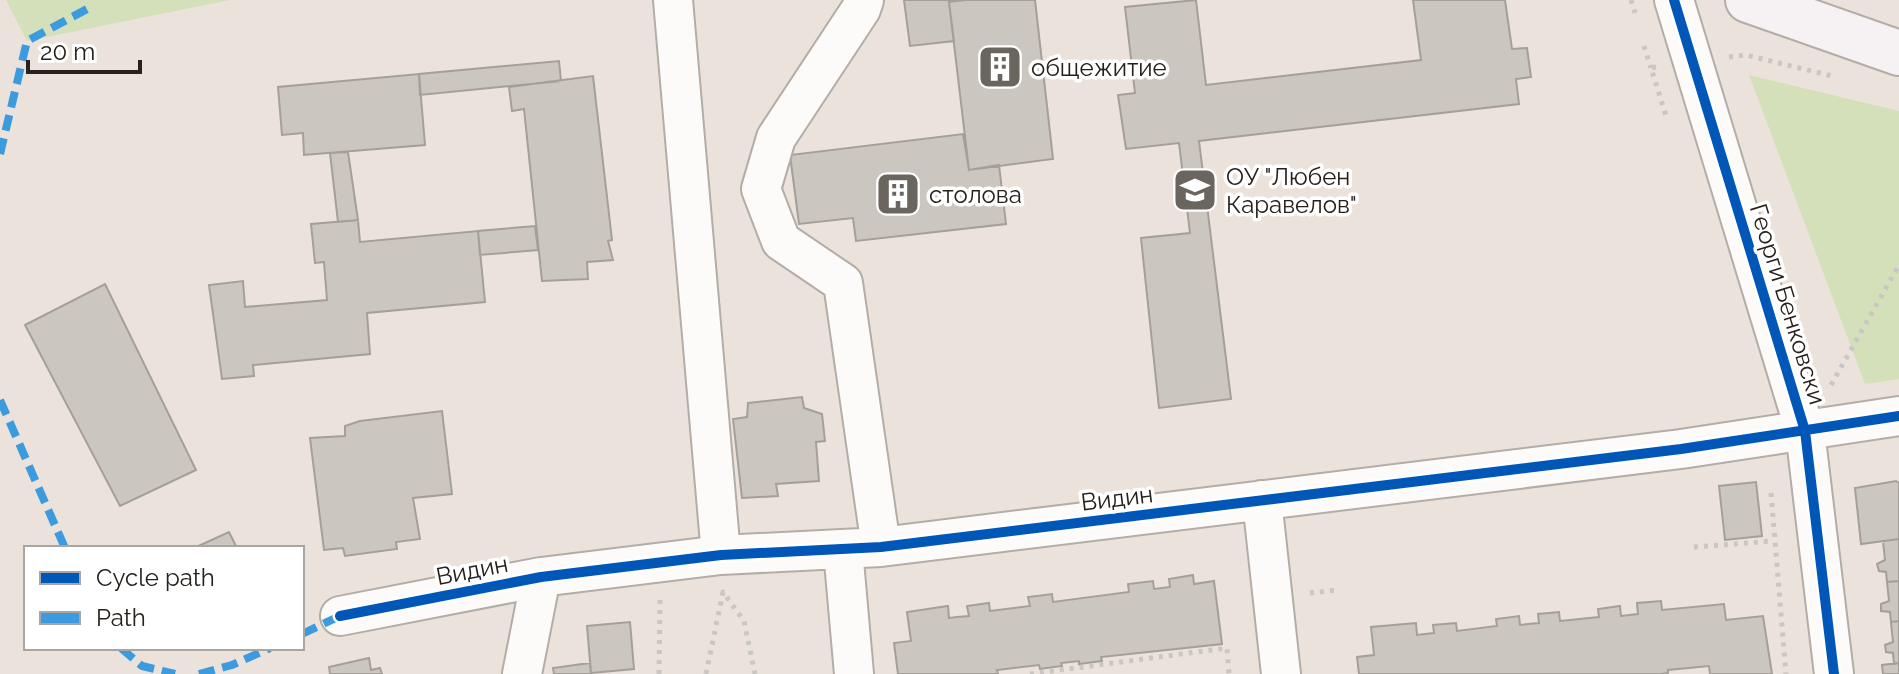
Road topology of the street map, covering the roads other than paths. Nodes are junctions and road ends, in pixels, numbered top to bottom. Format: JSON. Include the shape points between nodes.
{"nodes":[{"id":1,"x":673,"y":0,"type":"edge"},
{"id":2,"x":864,"y":0,"type":"edge"},
{"id":3,"x":1674,"y":0,"type":"edge"},
{"id":4,"x":1748,"y":0,"type":"edge"},
{"id":5,"x":1899,"y":53,"type":"edge"},
{"id":6,"x":1899,"y":416,"type":"edge"},
{"id":7,"x":1805,"y":431,"type":"junction"},
{"id":8,"x":1262,"y":500,"type":"junction"},
{"id":9,"x":881,"y":547,"type":"junction"},
{"id":10,"x":843,"y":550,"type":"junction"},
{"id":11,"x":721,"y":555,"type":"junction"},
{"id":12,"x":541,"y":577,"type":"junction"},
{"id":13,"x":340,"y":616,"type":"dead end"},
{"id":14,"x":522,"y":674,"type":"edge"},
{"id":15,"x":854,"y":674,"type":"edge"},
{"id":16,"x":1281,"y":674,"type":"edge"},
{"id":17,"x":1834,"y":674,"type":"edge"}],
"edges":[{"from":1,"to":11,"type":"street"},
{"from":2,"to":9,"type":"street","via":[[776,138],[761,189],[781,241],[843,283]]},
{"from":3,"to":7,"type":"street","name":"Георги Бенковски"},
{"from":4,"to":5,"type":"main road"},
{"from":6,"to":7,"type":"street","name":"Видин"},
{"from":7,"to":8,"type":"street","name":"Видин"},
{"from":7,"to":17,"type":"street","name":"Георги Бенковски"},
{"from":8,"to":9,"type":"street","name":"Видин"},
{"from":8,"to":16,"type":"street"},
{"from":9,"to":10,"type":"street","name":"Видин"},
{"from":10,"to":11,"type":"street","name":"Видин"},
{"from":10,"to":15,"type":"street"},
{"from":11,"to":12,"type":"street","name":"Видин"},
{"from":12,"to":13,"type":"street","name":"Видин"},
{"from":12,"to":14,"type":"street"}]}
